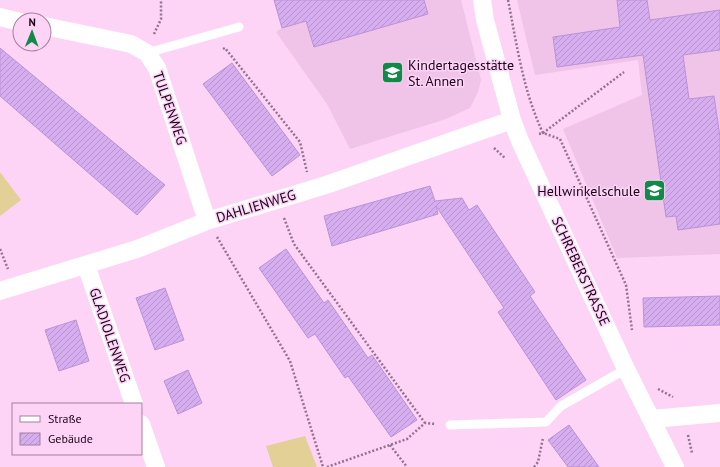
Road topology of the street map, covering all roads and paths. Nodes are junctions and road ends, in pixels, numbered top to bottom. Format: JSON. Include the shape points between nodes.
{"nodes":[{"id":1,"x":161,"y":0,"type":"edge"},
{"id":2,"x":482,"y":0,"type":"edge"},
{"id":3,"x":508,"y":0,"type":"edge"},
{"id":4,"x":0,"y":17,"type":"edge"},
{"id":5,"x":12,"y":20,"type":"edge"},
{"id":6,"x":239,"y":27,"type":"dead end"},
{"id":7,"x":52,"y":28,"type":"edge"},
{"id":8,"x":218,"y":51,"type":"dead end"},
{"id":9,"x":147,"y":53,"type":"junction"},
{"id":10,"x":512,"y":120,"type":"junction"},
{"id":11,"x":310,"y":190,"type":"junction"},
{"id":12,"x":283,"y":215,"type":"dead end"},
{"id":13,"x":207,"y":221,"type":"junction"},
{"id":14,"x":86,"y":265,"type":"junction"},
{"id":15,"x":0,"y":291,"type":"edge"},
{"id":16,"x":633,"y":334,"type":"dead end"},
{"id":17,"x":626,"y":369,"type":"junction"},
{"id":18,"x":655,"y":384,"type":"dead end"},
{"id":19,"x":134,"y":403,"type":"edge"},
{"id":20,"x":720,"y":412,"type":"edge"},
{"id":21,"x":683,"y":416,"type":"junction"},
{"id":22,"x":652,"y":419,"type":"junction"},
{"id":23,"x":546,"y":422,"type":"junction"},
{"id":24,"x":425,"y":423,"type":"junction"},
{"id":25,"x":450,"y":425,"type":"joint"},
{"id":26,"x":142,"y":427,"type":"edge"},
{"id":27,"x":390,"y":445,"type":"junction"},
{"id":28,"x":693,"y":459,"type":"dead end"},
{"id":29,"x":156,"y":467,"type":"edge"},
{"id":30,"x":323,"y":467,"type":"edge"},
{"id":31,"x":327,"y":467,"type":"edge"},
{"id":32,"x":408,"y":467,"type":"edge"},
{"id":33,"x":534,"y":467,"type":"edge"},
{"id":34,"x":675,"y":467,"type":"edge"}],
"edges":[{"from":1,"to":9,"type":"path","via":[[161,19]]},
{"from":2,"to":10,"type":"street","name":"SCHREBERSTRASSE"},
{"from":3,"to":16,"type":"path","via":[[521,70],[537,120],[543,133],[560,139],[626,285]]},
{"from":4,"to":5,"type":"street"},
{"from":6,"to":9,"type":"lane"},
{"from":7,"to":9,"type":"street","name":"TULPENWEG","via":[[132,44]]},
{"from":8,"to":11,"type":"path","via":[[225,48],[300,142]]},
{"from":9,"to":13,"type":"street","name":"TULPENWEG","via":[[157,68]]},
{"from":10,"to":11,"type":"street","name":"DAHLIENWEG"},
{"from":10,"to":17,"type":"street","name":"SCHREBERSTRASSE"},
{"from":11,"to":13,"type":"street","name":"DAHLIENWEG"},
{"from":12,"to":24,"type":"path","via":[[294,244]]},
{"from":13,"to":14,"type":"street","name":"DAHLIENWEG","via":[[138,249]]},
{"from":13,"to":30,"type":"path","via":[[290,361]]},
{"from":14,"to":15,"type":"street","name":"DAHLIENWEG"},
{"from":14,"to":19,"type":"street","name":"GLADIOLENWEG"},
{"from":17,"to":22,"type":"street","name":"SCHREBERSTRASSE"},
{"from":17,"to":23,"type":"lane","via":[[561,406]]},
{"from":18,"to":21,"type":"path","via":[[658,390],[675,398]]},
{"from":20,"to":21,"type":"street"},
{"from":21,"to":22,"type":"street"},
{"from":21,"to":28,"type":"path"},
{"from":22,"to":34,"type":"street","name":"SCHREBERSTRASSE"},
{"from":23,"to":25,"type":"lane"},
{"from":23,"to":33,"type":"path","via":[[538,462]]},
{"from":24,"to":25,"type":"path"},
{"from":24,"to":27,"type":"path","via":[[407,439]]},
{"from":26,"to":29,"type":"street"},
{"from":27,"to":31,"type":"path"},
{"from":27,"to":32,"type":"path"}]}
